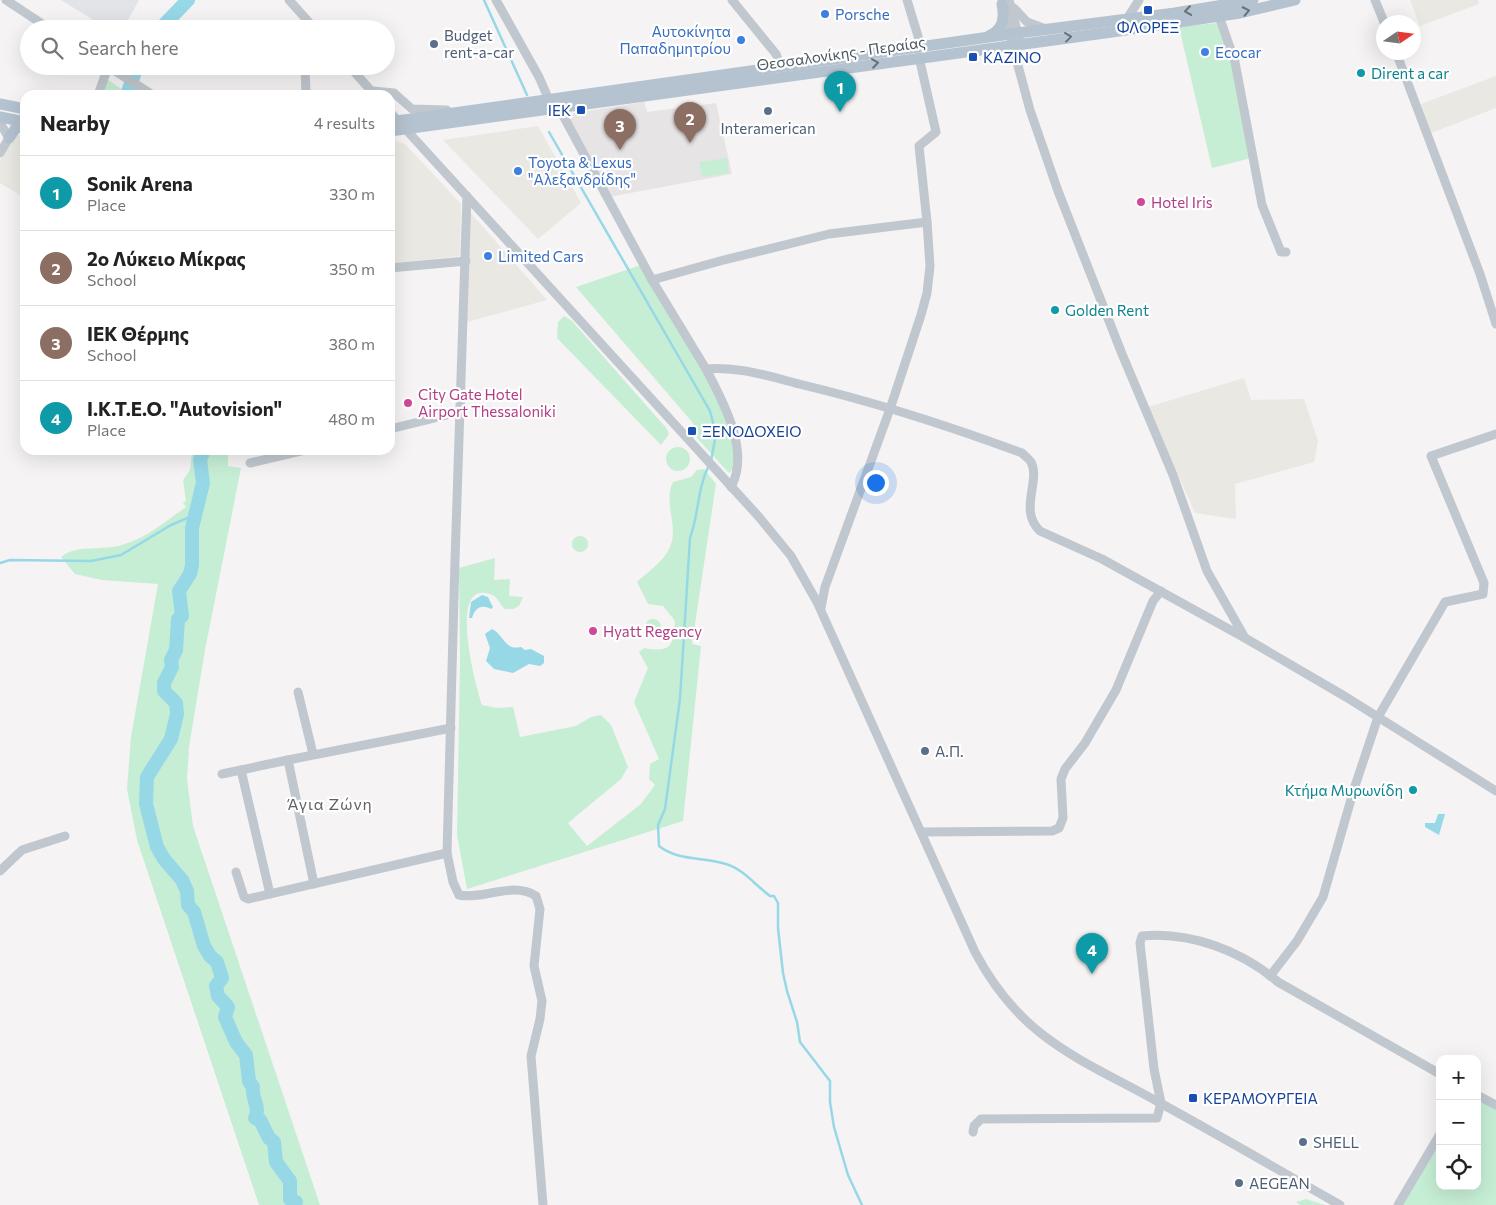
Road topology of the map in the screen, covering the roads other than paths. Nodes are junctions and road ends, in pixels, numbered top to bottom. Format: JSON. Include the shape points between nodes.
{"nodes":[{"id":1,"x":6,"y":0,"type":"edge"},
{"id":2,"x":289,"y":0,"type":"edge"},
{"id":3,"x":496,"y":0,"type":"edge"},
{"id":4,"x":732,"y":0,"type":"edge"},
{"id":5,"x":907,"y":0,"type":"edge"},
{"id":6,"x":1140,"y":0,"type":"edge"},
{"id":7,"x":1253,"y":0,"type":"edge"},
{"id":8,"x":1295,"y":0,"type":"edge"},
{"id":9,"x":1375,"y":0,"type":"edge"},
{"id":10,"x":1005,"y":2,"type":"edge"},
{"id":11,"x":1381,"y":15,"type":"edge"},
{"id":12,"x":1219,"y":16,"type":"junction"},
{"id":13,"x":1127,"y":19,"type":"junction"},
{"id":14,"x":36,"y":20,"type":"edge"},
{"id":15,"x":305,"y":20,"type":"edge"},
{"id":16,"x":1048,"y":30,"type":"junction"},
{"id":17,"x":987,"y":37,"type":"junction"},
{"id":18,"x":1015,"y":38,"type":"junction"},
{"id":19,"x":920,"y":52,"type":"junction"},
{"id":20,"x":1399,"y":60,"type":"edge"},
{"id":21,"x":781,"y":67,"type":"junction"},
{"id":22,"x":105,"y":75,"type":"edge"},
{"id":23,"x":121,"y":75,"type":"edge"},
{"id":24,"x":305,"y":75,"type":"edge"},
{"id":25,"x":357,"y":75,"type":"edge"},
{"id":26,"x":100,"y":90,"type":"edge"},
{"id":27,"x":145,"y":90,"type":"edge"},
{"id":28,"x":306,"y":90,"type":"edge"},
{"id":29,"x":371,"y":90,"type":"edge"},
{"id":30,"x":395,"y":94,"type":"edge"},
{"id":31,"x":0,"y":104,"type":"edge"},
{"id":32,"x":550,"y":105,"type":"junction"},
{"id":33,"x":20,"y":108,"type":"edge"},
{"id":34,"x":488,"y":109,"type":"junction"},
{"id":35,"x":0,"y":117,"type":"edge"},
{"id":36,"x":396,"y":121,"type":"edge"},
{"id":37,"x":20,"y":122,"type":"edge"},
{"id":38,"x":0,"y":123,"type":"edge"},
{"id":39,"x":20,"y":126,"type":"edge"},
{"id":40,"x":9,"y":138,"type":"junction"},
{"id":41,"x":0,"y":153,"type":"edge"},
{"id":42,"x":468,"y":196,"type":"junction"},
{"id":43,"x":927,"y":222,"type":"junction"},
{"id":44,"x":1286,"y":252,"type":"dead end"},
{"id":45,"x":466,"y":260,"type":"junction"},
{"id":46,"x":395,"y":267,"type":"edge"},
{"id":47,"x":652,"y":280,"type":"junction"},
{"id":48,"x":1496,"y":324,"type":"edge"},
{"id":49,"x":706,"y":369,"type":"junction"},
{"id":50,"x":890,"y":409,"type":"junction"},
{"id":51,"x":459,"y":412,"type":"junction"},
{"id":52,"x":395,"y":428,"type":"edge"},
{"id":53,"x":1496,"y":434,"type":"edge"},
{"id":54,"x":284,"y":455,"type":"edge"},
{"id":55,"x":250,"y":463,"type":"dead end"},
{"id":56,"x":731,"y":486,"type":"junction"},
{"id":57,"x":827,"y":580,"type":"junction"},
{"id":58,"x":808,"y":584,"type":"junction"},
{"id":59,"x":1161,"y":591,"type":"junction"},
{"id":60,"x":821,"y":611,"type":"junction"},
{"id":61,"x":1245,"y":638,"type":"junction"},
{"id":62,"x":298,"y":692,"type":"dead end"},
{"id":63,"x":1378,"y":717,"type":"junction"},
{"id":64,"x":450,"y":728,"type":"junction"},
{"id":65,"x":313,"y":754,"type":"junction"},
{"id":66,"x":288,"y":760,"type":"junction"},
{"id":67,"x":242,"y":770,"type":"junction"},
{"id":68,"x":222,"y":774,"type":"dead end"},
{"id":69,"x":1496,"y":791,"type":"edge"},
{"id":70,"x":921,"y":832,"type":"junction"},
{"id":71,"x":65,"y":836,"type":"dead end"},
{"id":72,"x":447,"y":853,"type":"junction"},
{"id":73,"x":0,"y":871,"type":"edge"},
{"id":74,"x":236,"y":872,"type":"dead end"},
{"id":75,"x":314,"y":884,"type":"junction"},
{"id":76,"x":270,"y":894,"type":"junction"},
{"id":77,"x":1270,"y":976,"type":"junction"},
{"id":78,"x":1436,"y":1072,"type":"edge"},
{"id":79,"x":1481,"y":1096,"type":"edge"},
{"id":80,"x":1161,"y":1103,"type":"junction"},
{"id":81,"x":1496,"y":1105,"type":"edge"},
{"id":82,"x":973,"y":1132,"type":"dead end"},
{"id":83,"x":1436,"y":1141,"type":"edge"},
{"id":84,"x":543,"y":1205,"type":"edge"},
{"id":85,"x":1340,"y":1205,"type":"edge"},
{"id":86,"x":1398,"y":1205,"type":"edge"}],
"edges":[{"from":1,"to":14,"type":"street"},
{"from":2,"to":15,"type":"street"},
{"from":3,"to":32,"type":"street","via":[[539,77]]},
{"from":4,"to":21,"type":"street","via":[[776,54]]},
{"from":5,"to":19,"type":"street"},
{"from":6,"to":13,"type":"street"},
{"from":7,"to":13,"type":"main road","name":"Θεσσαλονίκης - Περαίας","one_way":true},
{"from":12,"to":8,"type":"main road","name":"Θεσσαλονίκης - Περαίας","one_way":true},
{"from":9,"to":11,"type":"street"},
{"from":10,"to":16,"type":"street","via":[[1021,18]]},
{"from":10,"to":17,"type":"main road","via":[[1000,29]]},
{"from":10,"to":18,"type":"street"},
{"from":18,"to":12,"type":"main road","name":"Θεσσαλονίκης - Περαίας","one_way":true},
{"from":12,"to":44,"type":"street","via":[[1235,62],[1262,205],[1281,252]]},
{"from":13,"to":16,"type":"main road","name":"Θεσσαλονίκης - Περαίας"},
{"from":16,"to":18,"type":"main road","name":"Θεσσαλονίκης - Περαίας"},
{"from":17,"to":18,"type":"main road","name":"Θεσσαλονίκης - Περαίας"},
{"from":17,"to":19,"type":"main road","name":"Θεσσαλονίκης - Περαίας"},
{"from":18,"to":19,"type":"main road","name":"Θεσσαλονίκης - Περαίας"},
{"from":18,"to":61,"type":"street","via":[[1030,110],[1058,191],[1173,475],[1207,571]]},
{"from":19,"to":21,"type":"main road","name":"Θεσσαλονίκης - Περαίας"},
{"from":32,"to":19,"type":"main road","name":"Θεσσαλονίκης - Περαίας","one_way":true},
{"from":19,"to":43,"type":"street","via":[[936,132],[919,146]]},
{"from":20,"to":48,"type":"street"},
{"from":21,"to":32,"type":"main road","name":"Θεσσαλονίκης - Περαίας"},
{"from":22,"to":26,"type":"street"},
{"from":23,"to":27,"type":"street"},
{"from":24,"to":28,"type":"street"},
{"from":25,"to":29,"type":"street"},
{"from":30,"to":34,"type":"street","via":[[417,110]]},
{"from":31,"to":33,"type":"main road"},
{"from":32,"to":34,"type":"main road","name":"Θεσσαλονίκης - Περαίας"},
{"from":32,"to":36,"type":"main road","name":"Θεσσαλονίκης - Περαίας","via":[[524,113]]},
{"from":32,"to":47,"type":"street"},
{"from":34,"to":36,"type":"main road","name":"Θεσσαλονίκης - Περαίας"},
{"from":35,"to":37,"type":"main road"},
{"from":36,"to":42,"type":"street"},
{"from":38,"to":40,"type":"street"},
{"from":39,"to":40,"type":"main road"},
{"from":40,"to":41,"type":"street"},
{"from":42,"to":45,"type":"street"},
{"from":42,"to":56,"type":"street"},
{"from":43,"to":47,"type":"street","via":[[829,234]]},
{"from":43,"to":50,"type":"street","via":[[930,266],[927,293]]},
{"from":45,"to":46,"type":"street"},
{"from":45,"to":51,"type":"street"},
{"from":47,"to":49,"type":"street"},
{"from":49,"to":50,"type":"street","via":[[749,371]]},
{"from":49,"to":56,"type":"street","via":[[736,443],[736,472]]},
{"from":50,"to":57,"type":"street"},
{"from":50,"to":59,"type":"street","via":[[1022,453],[1031,461],[1033,469],[1030,508],[1035,527]]},
{"from":51,"to":52,"type":"street"},
{"from":51,"to":64,"type":"street"},
{"from":53,"to":63,"type":"street","via":[[1431,456],[1485,590],[1483,594],[1445,602]]},
{"from":54,"to":55,"type":"street"},
{"from":56,"to":58,"type":"street","via":[[770,529]]},
{"from":57,"to":58,"type":"street","via":[[818,585]]},
{"from":57,"to":60,"type":"street"},
{"from":58,"to":60,"type":"street"},
{"from":59,"to":61,"type":"street"},
{"from":59,"to":70,"type":"street","via":[[1150,608],[1116,690],[1085,743],[1065,769],[1061,780],[1064,818],[1059,828],[1052,831]]},
{"from":60,"to":70,"type":"street"},
{"from":61,"to":63,"type":"street"},
{"from":62,"to":65,"type":"street"},
{"from":63,"to":69,"type":"street"},
{"from":63,"to":77,"type":"street","via":[[1354,788],[1324,897],[1298,941]]},
{"from":64,"to":65,"type":"street"},
{"from":64,"to":72,"type":"street"},
{"from":65,"to":66,"type":"street"},
{"from":66,"to":67,"type":"street"},
{"from":66,"to":75,"type":"street"},
{"from":67,"to":68,"type":"street"},
{"from":67,"to":76,"type":"street"},
{"from":70,"to":80,"type":"street","via":[[975,952],[990,981],[1006,1000],[1034,1029],[1075,1058]]},
{"from":71,"to":73,"type":"street","via":[[22,850]]},
{"from":72,"to":75,"type":"street"},
{"from":72,"to":84,"type":"street","via":[[459,895],[528,891],[536,896],[539,904],[534,960],[542,1000],[531,1056]]},
{"from":74,"to":76,"type":"street","via":[[245,898]]},
{"from":75,"to":76,"type":"street"},
{"from":77,"to":78,"type":"street"},
{"from":77,"to":80,"type":"street","via":[[1229,952],[1194,939],[1142,936],[1140,943],[1154,1069]]},
{"from":79,"to":81,"type":"street"},
{"from":80,"to":82,"type":"street","via":[[1157,1118],[981,1119]]},
{"from":80,"to":85,"type":"street"},
{"from":83,"to":86,"type":"street"}]}
